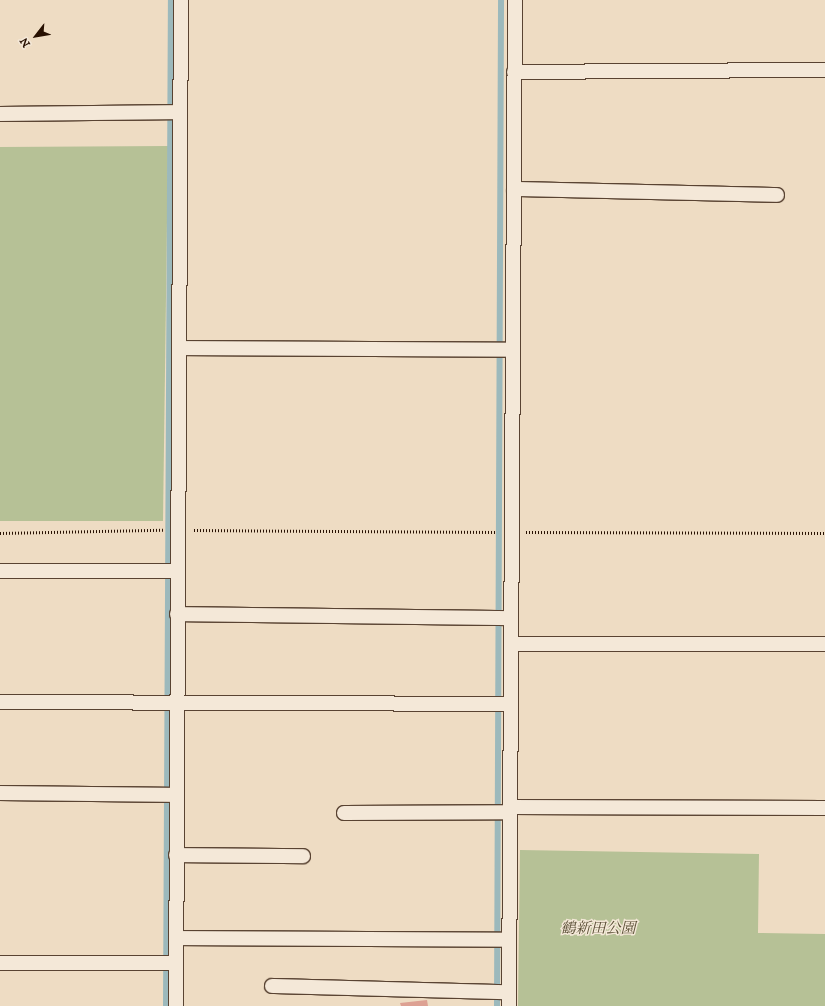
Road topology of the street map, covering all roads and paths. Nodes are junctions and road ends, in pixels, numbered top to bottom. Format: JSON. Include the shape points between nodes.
{"nodes":[{"id":1,"x":181,"y":0,"type":"edge"},
{"id":2,"x":515,"y":0,"type":"edge"},
{"id":3,"x":825,"y":70,"type":"edge"},
{"id":4,"x":514,"y":72,"type":"junction"},
{"id":5,"x":174,"y":112,"type":"junction"},
{"id":6,"x":0,"y":114,"type":"edge"},
{"id":7,"x":514,"y":189,"type":"junction"},
{"id":8,"x":777,"y":195,"type":"dead end"},
{"id":9,"x":179,"y":348,"type":"junction"},
{"id":10,"x":504,"y":350,"type":"junction"},
{"id":11,"x":171,"y":530,"type":"junction"},
{"id":12,"x":495,"y":532,"type":"dead end"},
{"id":13,"x":511,"y":532,"type":"junction"},
{"id":14,"x":0,"y":533,"type":"edge"},
{"id":15,"x":825,"y":533,"type":"edge"},
{"id":16,"x":0,"y":571,"type":"edge"},
{"id":17,"x":172,"y":571,"type":"junction"},
{"id":18,"x":177,"y":614,"type":"junction"},
{"id":19,"x":503,"y":618,"type":"junction"},
{"id":20,"x":511,"y":644,"type":"junction"},
{"id":21,"x":825,"y":644,"type":"edge"},
{"id":22,"x":0,"y":702,"type":"edge"},
{"id":23,"x":171,"y":703,"type":"junction"},
{"id":24,"x":503,"y":704,"type":"junction"},
{"id":25,"x":0,"y":793,"type":"edge"},
{"id":26,"x":170,"y":794,"type":"junction"},
{"id":27,"x":825,"y":808,"type":"edge"},
{"id":28,"x":504,"y":811,"type":"junction"},
{"id":29,"x":344,"y":813,"type":"dead end"},
{"id":30,"x":176,"y":855,"type":"junction"},
{"id":31,"x":303,"y":856,"type":"dead end"},
{"id":32,"x":176,"y":938,"type":"junction"},
{"id":33,"x":501,"y":940,"type":"junction"},
{"id":34,"x":0,"y":962,"type":"edge"},
{"id":35,"x":169,"y":963,"type":"junction"},
{"id":36,"x":272,"y":986,"type":"dead end"},
{"id":37,"x":503,"y":996,"type":"edge"},
{"id":38,"x":176,"y":1006,"type":"edge"}],
"edges":[{"from":1,"to":5,"type":"street"},
{"from":2,"to":4,"type":"street"},
{"from":3,"to":4,"type":"street"},
{"from":4,"to":7,"type":"street"},
{"from":5,"to":6,"type":"street"},
{"from":5,"to":9,"type":"street"},
{"from":7,"to":8,"type":"street"},
{"from":7,"to":10,"type":"street"},
{"from":9,"to":10,"type":"street"},
{"from":9,"to":11,"type":"street"},
{"from":10,"to":13,"type":"street"},
{"from":11,"to":12,"type":"path"},
{"from":11,"to":14,"type":"path"},
{"from":11,"to":17,"type":"street"},
{"from":13,"to":15,"type":"path"},
{"from":13,"to":19,"type":"street"},
{"from":16,"to":17,"type":"street"},
{"from":17,"to":18,"type":"street"},
{"from":18,"to":19,"type":"street"},
{"from":18,"to":23,"type":"street"},
{"from":19,"to":20,"type":"street"},
{"from":20,"to":21,"type":"street"},
{"from":20,"to":24,"type":"street"},
{"from":22,"to":23,"type":"street"},
{"from":23,"to":24,"type":"street"},
{"from":23,"to":26,"type":"street"},
{"from":24,"to":28,"type":"street"},
{"from":25,"to":26,"type":"street"},
{"from":26,"to":30,"type":"street"},
{"from":27,"to":28,"type":"street"},
{"from":28,"to":29,"type":"street"},
{"from":28,"to":33,"type":"street"},
{"from":30,"to":31,"type":"street"},
{"from":30,"to":32,"type":"street"},
{"from":32,"to":33,"type":"street"},
{"from":32,"to":35,"type":"street"},
{"from":33,"to":37,"type":"street"},
{"from":34,"to":35,"type":"street"},
{"from":35,"to":38,"type":"street"},
{"from":36,"to":37,"type":"street"}]}
